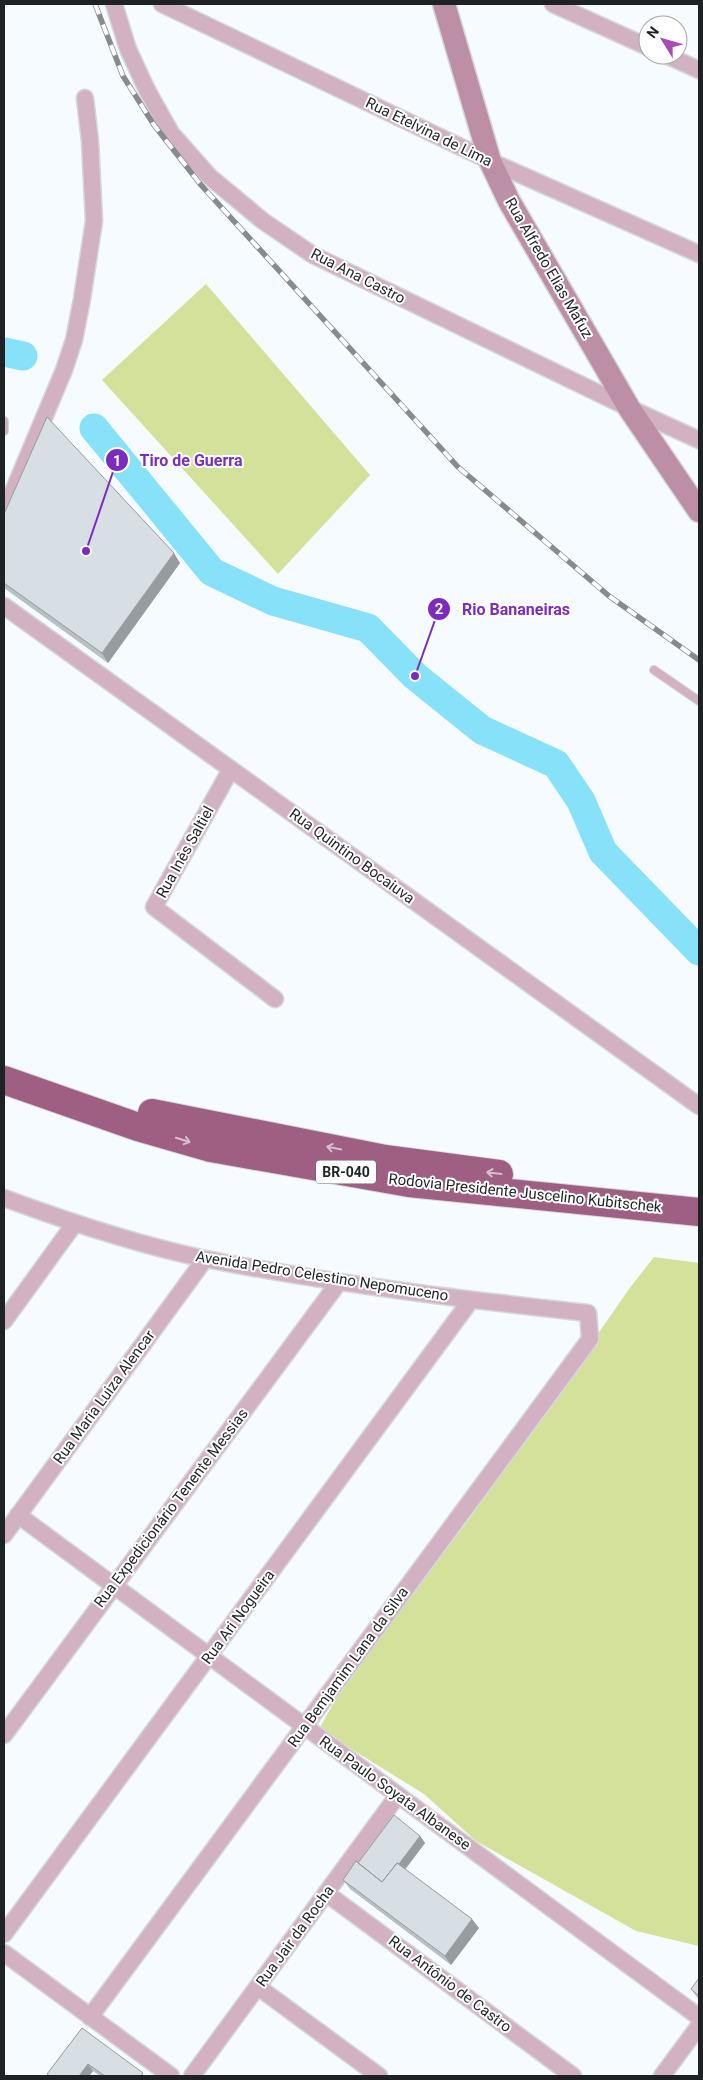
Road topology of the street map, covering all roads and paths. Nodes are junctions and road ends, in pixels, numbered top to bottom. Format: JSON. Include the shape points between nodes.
{"nodes":[{"id":1,"x":114,"y":4,"type":"edge"},
{"id":2,"x":162,"y":4,"type":"edge"},
{"id":3,"x":444,"y":4,"type":"edge"},
{"id":4,"x":553,"y":4,"type":"edge"},
{"id":5,"x":638,"y":42,"type":"edge"},
{"id":6,"x":85,"y":98,"type":"dead end"},
{"id":7,"x":490,"y":161,"type":"junction"},
{"id":8,"x":699,"y":254,"type":"edge"},
{"id":9,"x":630,"y":408,"type":"junction"},
{"id":10,"x":4,"y":421,"type":"edge"},
{"id":11,"x":4,"y":431,"type":"edge"},
{"id":12,"x":699,"y":440,"type":"edge"},
{"id":13,"x":699,"y":511,"type":"edge"},
{"id":14,"x":4,"y":513,"type":"edge"},
{"id":15,"x":4,"y":606,"type":"edge"},
{"id":16,"x":654,"y":670,"type":"dead end"},
{"id":17,"x":699,"y":701,"type":"edge"},
{"id":18,"x":231,"y":769,"type":"junction"},
{"id":19,"x":275,"y":999,"type":"dead end"},
{"id":20,"x":4,"y":1064,"type":"edge"},
{"id":21,"x":4,"y":1080,"type":"edge"},
{"id":22,"x":699,"y":1106,"type":"edge"},
{"id":23,"x":699,"y":1195,"type":"edge"},
{"id":24,"x":4,"y":1198,"type":"edge"},
{"id":25,"x":699,"y":1212,"type":"edge"},
{"id":26,"x":75,"y":1224,"type":"junction"},
{"id":27,"x":205,"y":1259,"type":"junction"},
{"id":28,"x":339,"y":1282,"type":"junction"},
{"id":29,"x":471,"y":1300,"type":"junction"},
{"id":30,"x":588,"y":1313,"type":"joint"},
{"id":31,"x":4,"y":1320,"type":"edge"},
{"id":32,"x":18,"y":1515,"type":"junction"},
{"id":33,"x":4,"y":1535,"type":"edge"},
{"id":34,"x":114,"y":1585,"type":"junction"},
{"id":35,"x":209,"y":1656,"type":"junction"},
{"id":36,"x":304,"y":1726,"type":"junction"},
{"id":37,"x":4,"y":1735,"type":"edge"},
{"id":38,"x":398,"y":1795,"type":"junction"},
{"id":39,"x":326,"y":1893,"type":"junction"},
{"id":40,"x":4,"y":1934,"type":"edge"},
{"id":41,"x":4,"y":1954,"type":"edge"},
{"id":42,"x":258,"y":1986,"type":"junction"},
{"id":43,"x":90,"y":2017,"type":"junction"},
{"id":44,"x":699,"y":2017,"type":"edge"},
{"id":45,"x":699,"y":2026,"type":"edge"},
{"id":46,"x":171,"y":2076,"type":"edge"},
{"id":47,"x":192,"y":2076,"type":"edge"},
{"id":48,"x":380,"y":2076,"type":"edge"},
{"id":49,"x":573,"y":2076,"type":"edge"},
{"id":50,"x":662,"y":2076,"type":"edge"}],
"edges":[{"from":1,"to":9,"type":"street","name":"Rua Ana Castro","via":[[128,49],[171,133],[210,177],[263,221],[313,255]]},
{"from":2,"to":7,"type":"street","name":"Rua Etelvina de Lima"},
{"from":3,"to":7,"type":"street","name":"Rua Alfredo Elias Mafuz"},
{"from":4,"to":5,"type":"street"},
{"from":6,"to":14,"type":"street","via":[[94,221],[74,340]]},
{"from":7,"to":8,"type":"street","name":"Rua Etelvina de Lima"},
{"from":7,"to":9,"type":"street","name":"Rua Alfredo Elias Mafuz","via":[[509,201]]},
{"from":9,"to":12,"type":"street","name":"Rua Ana Castro"},
{"from":9,"to":13,"type":"street","name":"Rua Alfredo Elias Mafuz"},
{"from":10,"to":11,"type":"lane"},
{"from":15,"to":18,"type":"street","name":"Rua Quintino Bocaiuva"},
{"from":16,"to":17,"type":"lane"},
{"from":18,"to":19,"type":"street","name":"Rua Inês Saltiel","via":[[154,907]]},
{"from":18,"to":22,"type":"street","name":"Rua Quintino Bocaiuva"},
{"from":23,"to":20,"type":"highway","name":"Rodovia Presidente Juscelino Kubitschek","number":"BR-040","one_way":true,"via":[[385,1159],[178,1120],[112,1103]]},
{"from":21,"to":25,"type":"highway","name":"Rodovia Presidente Juscelino Kubitschek","number":"BR-040","one_way":true,"via":[[211,1148],[409,1183]]},
{"from":24,"to":26,"type":"street","name":"Avenida Pedro Celestino Nepomuceno"},
{"from":26,"to":27,"type":"street","name":"Avenida Pedro Celestino Nepomuceno"},
{"from":26,"to":31,"type":"street"},
{"from":27,"to":28,"type":"street","name":"Avenida Pedro Celestino Nepomuceno"},
{"from":27,"to":32,"type":"street","name":"Rua Maria Luiza Alencar"},
{"from":28,"to":29,"type":"street","name":"Avenida Pedro Celestino Nepomuceno"},
{"from":28,"to":34,"type":"street","name":"Rua Expedicionário Tenente Messias"},
{"from":29,"to":30,"type":"street","name":"Avenida Pedro Celestino Nepomuceno"},
{"from":29,"to":35,"type":"street","name":"Rua Ari Nogueira"},
{"from":30,"to":36,"type":"street","name":"Rua Bemjamim Lana da Silva","via":[[590,1339]]},
{"from":32,"to":33,"type":"street","name":"Rua Maria Luiza Alencar"},
{"from":32,"to":34,"type":"street","name":"Rua Paulo Soyata Albanese"},
{"from":34,"to":35,"type":"street","name":"Rua Paulo Soyata Albanese"},
{"from":34,"to":37,"type":"street","name":"Rua Expedicionário Tenente Messias"},
{"from":35,"to":36,"type":"street","name":"Rua Paulo Soyata Albanese"},
{"from":35,"to":40,"type":"street","name":"Rua Ari Nogueira"},
{"from":36,"to":38,"type":"street","name":"Rua Paulo Soyata Albanese"},
{"from":36,"to":43,"type":"street","name":"Rua Bemjamim Lana da Silva"},
{"from":38,"to":39,"type":"street","name":"Rua Jair da Rocha"},
{"from":38,"to":44,"type":"street","name":"Rua Paulo Soyata Albanese"},
{"from":39,"to":42,"type":"street","name":"Rua Jair da Rocha"},
{"from":39,"to":49,"type":"street","name":"Rua Antônio de Castro"},
{"from":41,"to":43,"type":"street"},
{"from":42,"to":47,"type":"street","name":"Rua Jair da Rocha"},
{"from":42,"to":48,"type":"street"},
{"from":43,"to":46,"type":"street"},
{"from":45,"to":50,"type":"street"}]}
